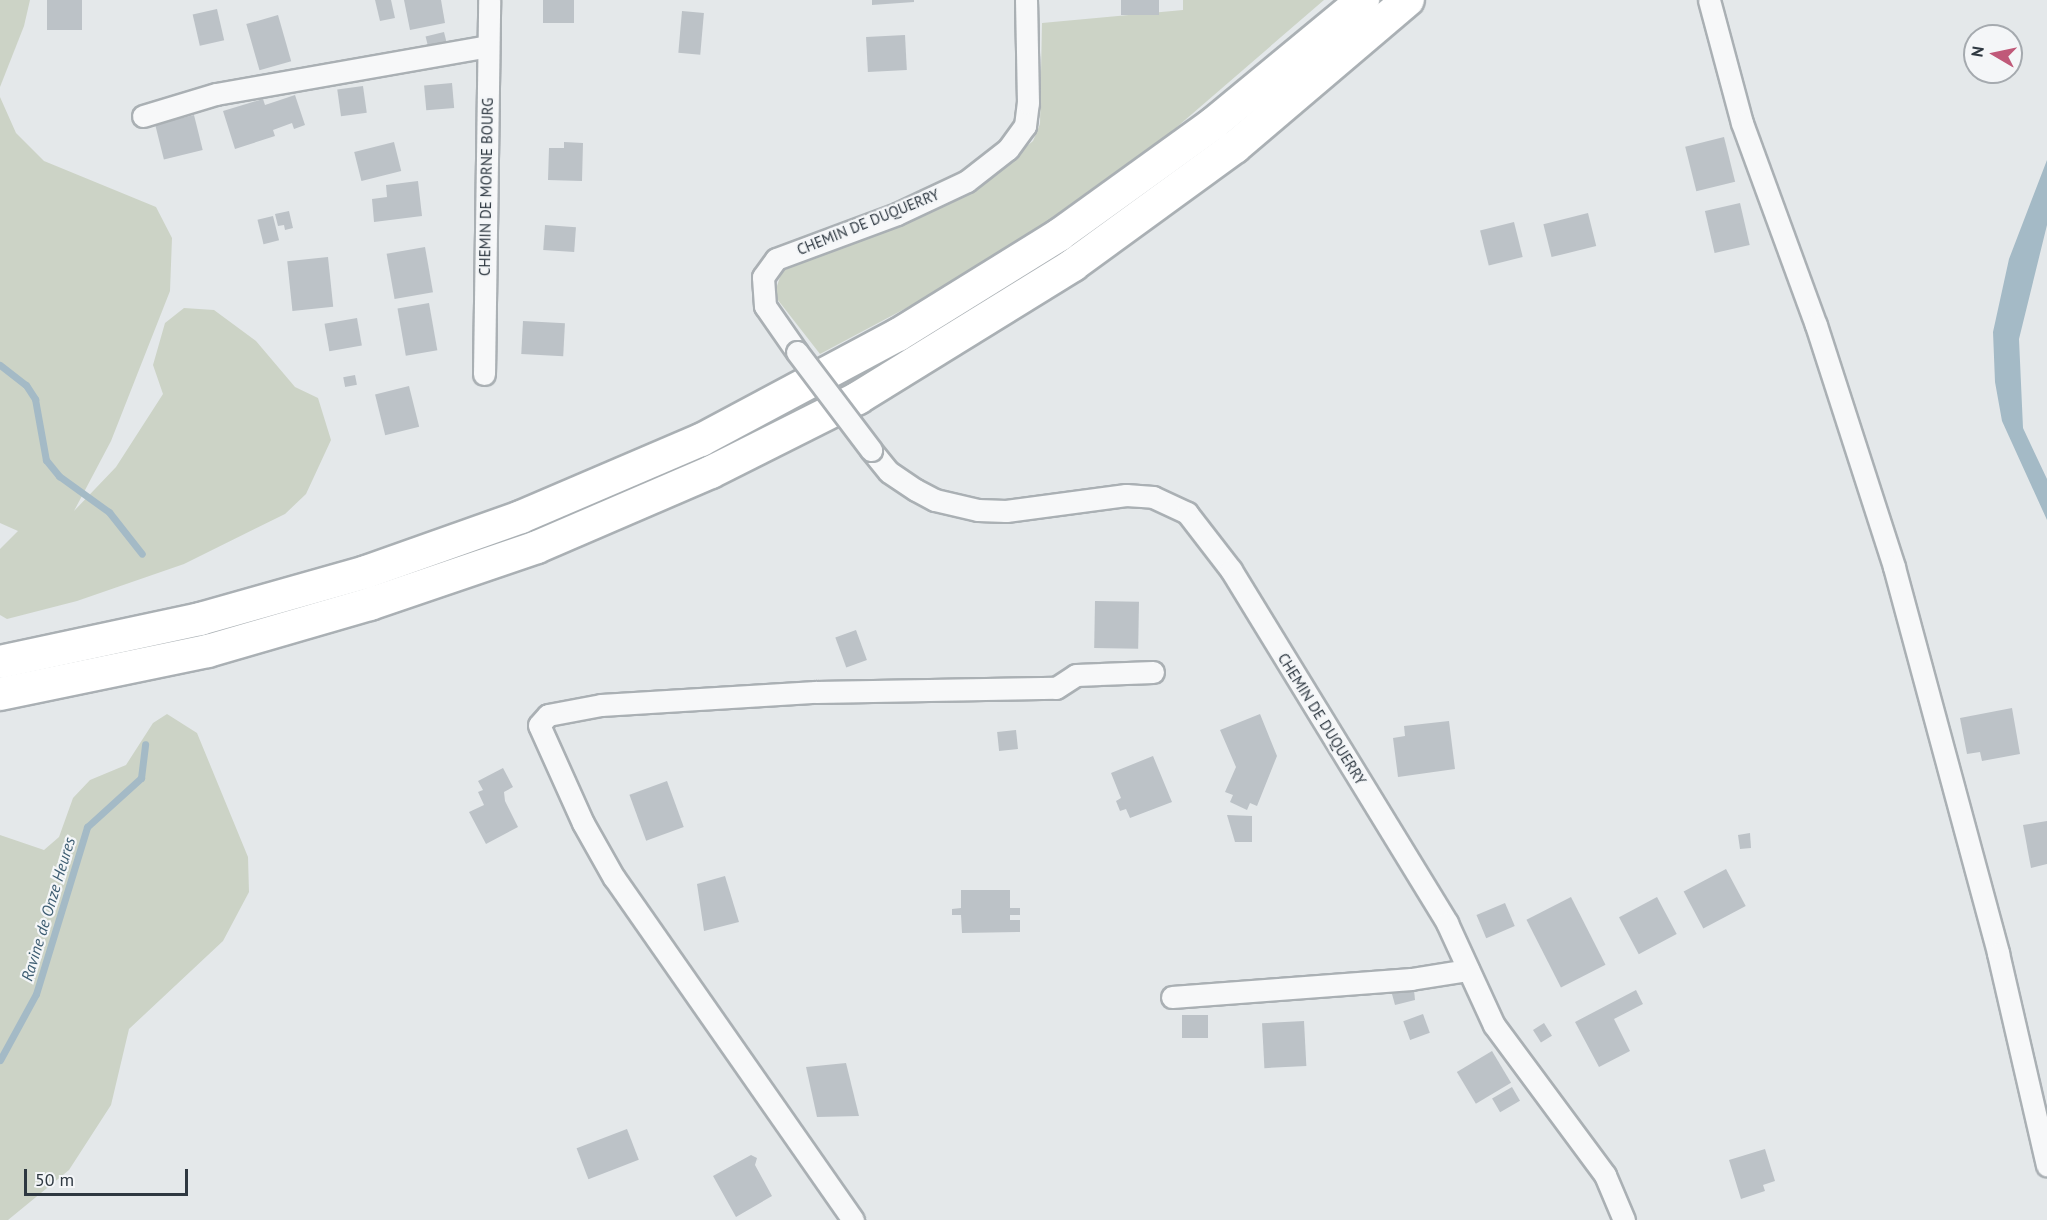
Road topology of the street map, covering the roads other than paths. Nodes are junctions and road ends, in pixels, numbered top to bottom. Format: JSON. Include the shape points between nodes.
{"nodes":[{"id":1,"x":489,"y":0,"type":"edge"},
{"id":2,"x":1026,"y":0,"type":"edge"},
{"id":3,"x":1363,"y":0,"type":"edge"},
{"id":4,"x":1408,"y":0,"type":"edge"},
{"id":5,"x":1709,"y":0,"type":"edge"},
{"id":6,"x":488,"y":46,"type":"junction"},
{"id":7,"x":143,"y":116,"type":"dead end"},
{"id":8,"x":484,"y":374,"type":"dead end"},
{"id":9,"x":0,"y":662,"type":"edge"},
{"id":10,"x":1153,"y":672,"type":"dead end"},
{"id":11,"x":0,"y":694,"type":"edge"},
{"id":12,"x":1468,"y":970,"type":"junction"},
{"id":13,"x":1172,"y":997,"type":"dead end"},
{"id":14,"x":2047,"y":1165,"type":"edge"},
{"id":15,"x":853,"y":1220,"type":"edge"},
{"id":16,"x":1624,"y":1220,"type":"edge"}],
"edges":[{"from":1,"to":6,"type":"street","name":"CHEMIN DE MORNE BOURG"},
{"from":2,"to":12,"type":"street","name":"CHEMIN DE DUQUERRY","bridge":true,"via":[[1028,103],[1025,126],[1008,149],[967,181],[897,214],[777,259],[763,277],[765,306],[889,472],[935,500],[978,510],[1006,511],[1126,495],[1153,497],[1187,513],[1231,570],[1405,852],[1447,923]]},
{"from":3,"to":9,"type":"highway","via":[[1213,124],[1059,235],[898,335],[701,440],[521,517],[366,572],[200,619]]},
{"from":4,"to":11,"type":"highway","via":[[1235,147],[1073,265],[858,398],[711,472],[537,547],[370,604],[208,651]]},
{"from":5,"to":14,"type":"street","via":[[1742,123],[1816,325],[1894,567],[1998,953]]},
{"from":6,"to":7,"type":"street","via":[[216,94]]},
{"from":6,"to":8,"type":"street","name":"CHEMIN DE MORNE BOURG"},
{"from":10,"to":15,"type":"street","via":[[1076,675],[1056,688],[852,691],[601,705],[548,715],[539,725],[583,823],[614,878]]},
{"from":12,"to":13,"type":"street","via":[[1411,979]]},
{"from":12,"to":16,"type":"street","name":"CHEMIN DE DUQUERRY","via":[[1494,1025],[1521,1066],[1605,1175]]}]}
